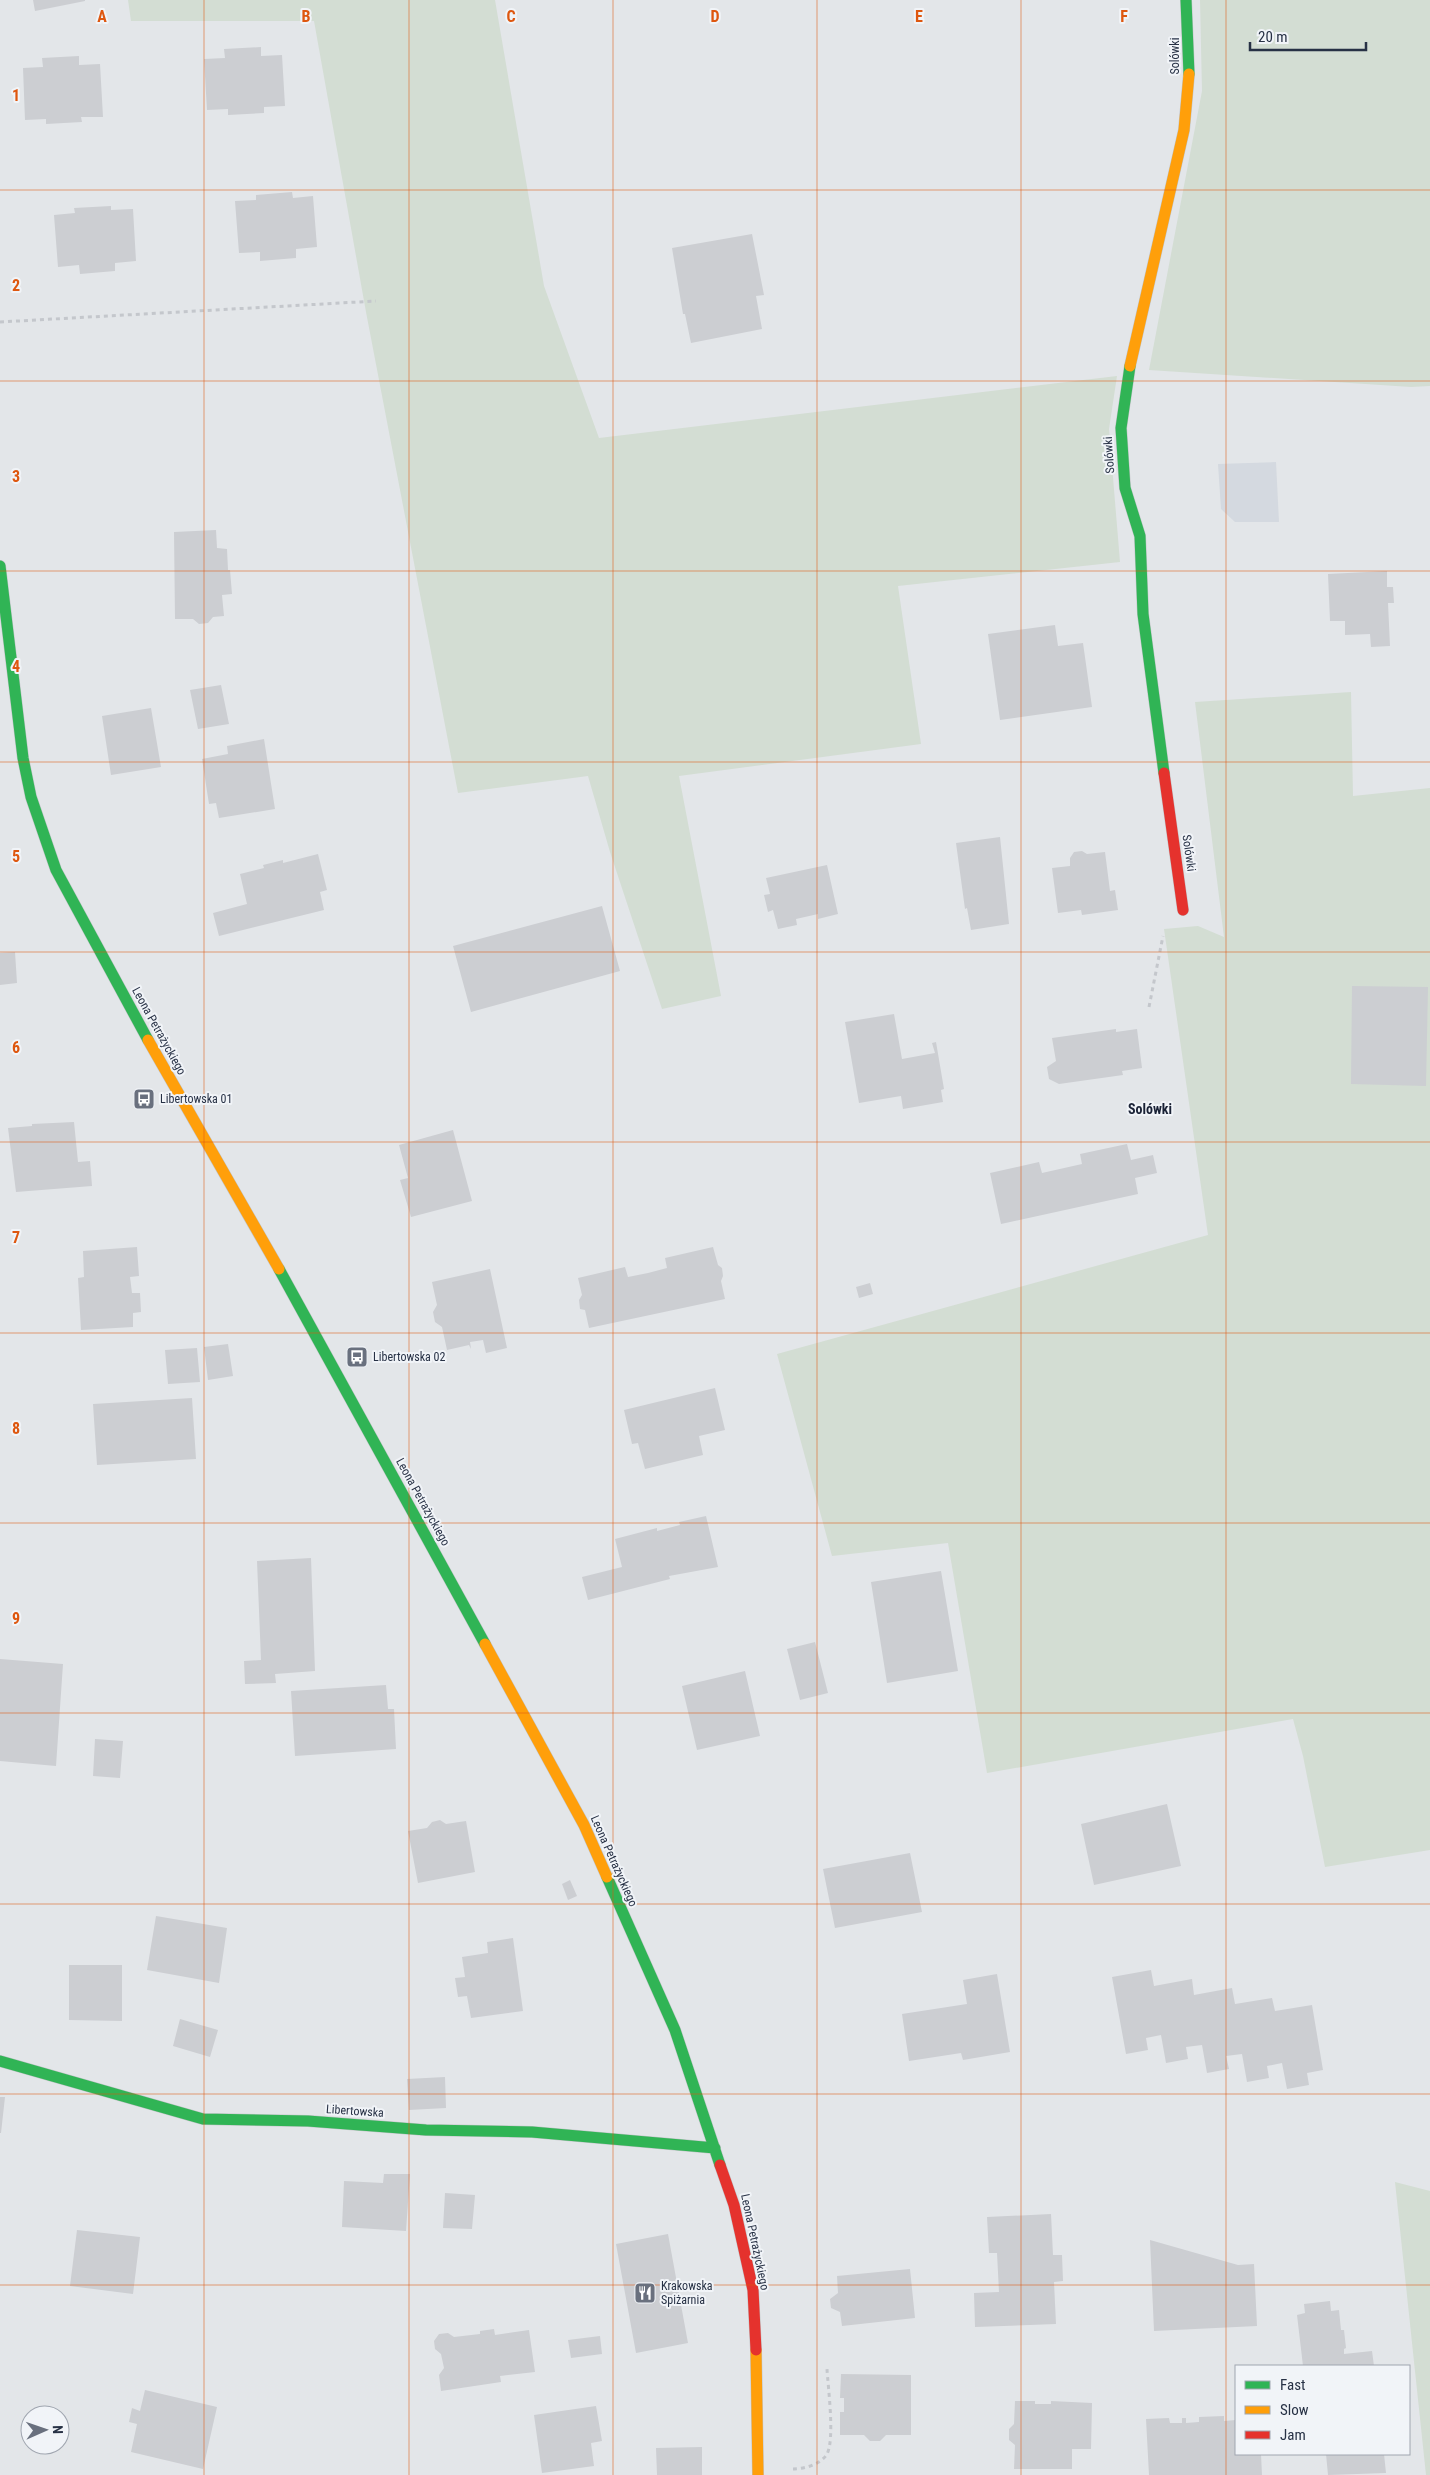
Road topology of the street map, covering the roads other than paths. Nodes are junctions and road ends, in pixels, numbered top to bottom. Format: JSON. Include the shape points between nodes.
{"nodes":[{"id":1,"x":1186,"y":0,"type":"edge"},
{"id":2,"x":0,"y":566,"type":"edge"},
{"id":3,"x":1183,"y":910,"type":"dead end"},
{"id":4,"x":0,"y":2061,"type":"edge"},
{"id":5,"x":715,"y":2148,"type":"junction"},
{"id":6,"x":758,"y":2475,"type":"edge"}],
"edges":[{"from":1,"to":3,"type":"street","name":"Solówki","via":[[1190,64],[1184,130],[1130,368],[1121,428],[1125,488],[1140,536],[1143,614]]},
{"from":2,"to":5,"type":"street","name":"Leona Petrażyckiego","via":[[23,758],[31,797],[56,870],[151,1046],[318,1337],[584,1825],[675,2030]]},
{"from":4,"to":5,"type":"street","name":"Libertowska","via":[[203,2119],[532,2132]]},
{"from":5,"to":6,"type":"street","name":"Leona Petrażyckiego","via":[[734,2205],[753,2290],[758,2376]]}]}
